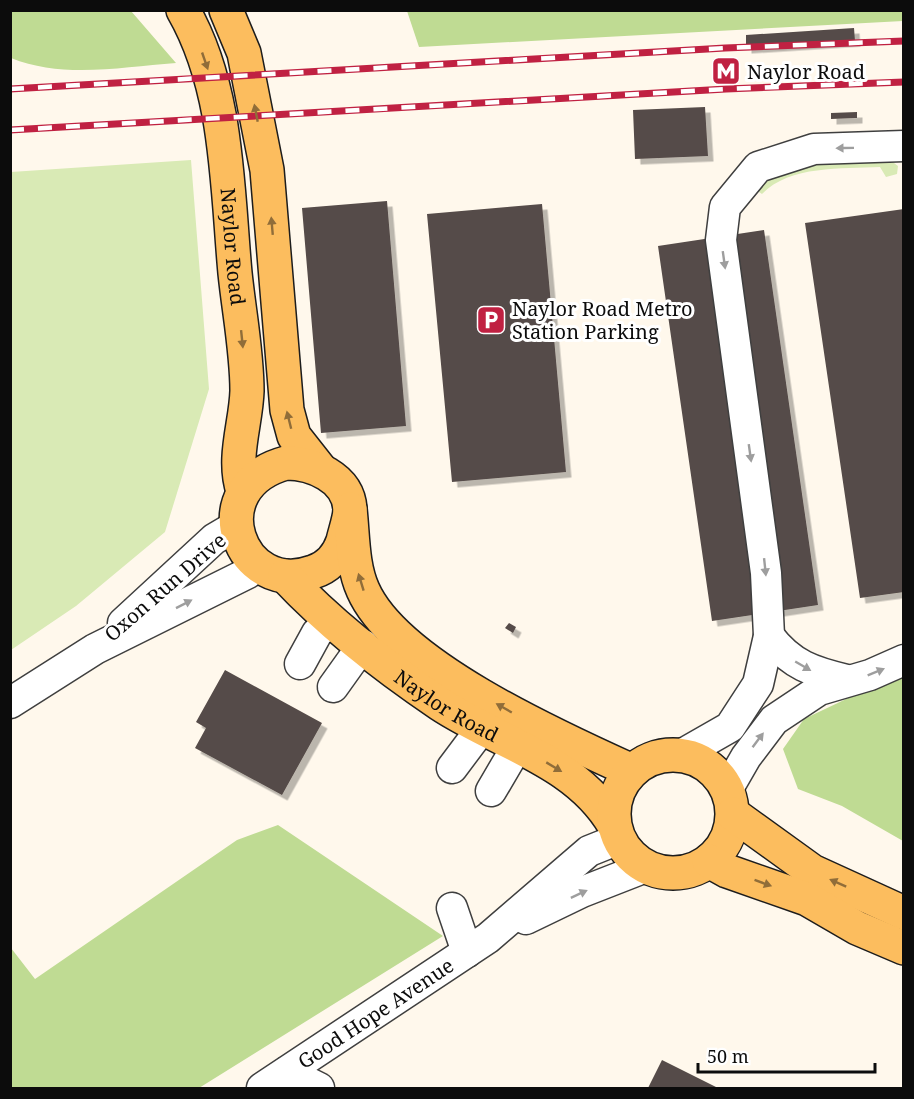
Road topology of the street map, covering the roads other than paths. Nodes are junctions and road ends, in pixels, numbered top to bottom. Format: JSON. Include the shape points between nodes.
{"nodes":[{"id":1,"x":183,"y":10,"type":"edge"},
{"id":2,"x":226,"y":10,"type":"edge"},
{"id":3,"x":903,"y":146,"type":"edge"},
{"id":4,"x":320,"y":469,"type":"junction"},
{"id":5,"x":243,"y":490,"type":"junction"},
{"id":6,"x":350,"y":509,"type":"junction"},
{"id":7,"x":236,"y":526,"type":"junction"},
{"id":8,"x":256,"y":563,"type":"junction"},
{"id":9,"x":285,"y":576,"type":"junction"},
{"id":10,"x":329,"y":622,"type":"junction"},
{"id":11,"x":769,"y":636,"type":"junction"},
{"id":12,"x":363,"y":645,"type":"junction"},
{"id":13,"x":94,"y":649,"type":"junction"},
{"id":14,"x":903,"y":660,"type":"edge"},
{"id":15,"x":300,"y":664,"type":"dead end"},
{"id":16,"x":847,"y":680,"type":"junction"},
{"id":17,"x":333,"y":687,"type":"dead end"},
{"id":18,"x":10,"y":703,"type":"edge"},
{"id":19,"x":482,"y":728,"type":"junction"},
{"id":20,"x":518,"y":745,"type":"junction"},
{"id":21,"x":681,"y":755,"type":"junction"},
{"id":22,"x":452,"y":768,"type":"dead end"},
{"id":23,"x":632,"y":771,"type":"junction"},
{"id":24,"x":491,"y":791,"type":"dead end"},
{"id":25,"x":730,"y":802,"type":"junction"},
{"id":26,"x":617,"y":832,"type":"junction"},
{"id":27,"x":709,"y":861,"type":"junction"},
{"id":28,"x":646,"y":867,"type":"junction"},
{"id":29,"x":452,"y":908,"type":"dead end"},
{"id":30,"x":903,"y":912,"type":"edge"},
{"id":31,"x":478,"y":945,"type":"junction"},
{"id":32,"x":903,"y":948,"type":"edge"},
{"id":33,"x":287,"y":1072,"type":"junction"},
{"id":34,"x":262,"y":1089,"type":"edge"},
{"id":35,"x":319,"y":1089,"type":"edge"}],
"edges":[{"from":1,"to":5,"type":"main road","name":"Naylor Road","one_way":true,"via":[[212,82],[223,150],[247,390],[240,445],[239,478]]},
{"from":4,"to":2,"type":"main road","name":"Naylor Road","one_way":true,"via":[[294,436],[287,410],[267,170],[244,53]]},
{"from":3,"to":11,"type":"street","one_way":true,"via":[[814,148],[758,167],[725,207],[721,240],[766,573]]},
{"from":4,"to":5,"type":"main road","via":[[303,463],[277,465],[254,477]]},
{"from":4,"to":6,"type":"main road","via":[[334,479]]},
{"from":5,"to":7,"type":"main road"},
{"from":6,"to":9,"type":"main road","via":[[336,558],[313,573]]},
{"from":23,"to":6,"type":"main road","name":"Naylor Road","one_way":true,"via":[[538,728],[487,698],[431,663],[386,624],[363,590]]},
{"from":7,"to":8,"type":"main road","via":[[243,546]]},
{"from":7,"to":13,"type":"street","name":"Oxon Run Drive","via":[[214,539]]},
{"from":8,"to":9,"type":"main road"},
{"from":13,"to":8,"type":"street","name":"Oxon Run Drive","one_way":true,"via":[[248,573]]},
{"from":9,"to":10,"type":"main road","name":"Naylor Road"},
{"from":10,"to":12,"type":"main road","name":"Naylor Road"},
{"from":10,"to":15,"type":"street","via":[[317,633]]},
{"from":11,"to":16,"type":"street","one_way":true,"via":[[783,655],[814,673]]},
{"from":11,"to":21,"type":"street","via":[[758,684],[730,727]]},
{"from":12,"to":17,"type":"street"},
{"from":12,"to":19,"type":"main road","name":"Naylor Road","via":[[441,705]]},
{"from":13,"to":18,"type":"street","name":"Oxon Run Drive"},
{"from":16,"to":14,"type":"street","one_way":true,"via":[[870,675]]},
{"from":25,"to":16,"type":"street","one_way":true,"via":[[746,757],[774,720],[819,690]]},
{"from":19,"to":20,"type":"main road","name":"Naylor Road"},
{"from":19,"to":22,"type":"street"},
{"from":20,"to":24,"type":"street"},
{"from":20,"to":26,"type":"main road","name":"Naylor Road","one_way":true,"via":[[574,779],[602,804]]},
{"from":21,"to":23,"type":"main road","via":[[655,758]]},
{"from":21,"to":25,"type":"main road","via":[[700,761],[716,773]]},
{"from":23,"to":26,"type":"main road","via":[[620,787],[614,805]]},
{"from":25,"to":27,"type":"main road","via":[[730,832]]},
{"from":30,"to":25,"type":"main road","one_way":true,"via":[[812,871]]},
{"from":26,"to":28,"type":"main road","via":[[630,855]]},
{"from":26,"to":31,"type":"street","name":"Good Hope Avenue"},
{"from":27,"to":28,"type":"main road","via":[[678,873]]},
{"from":27,"to":32,"type":"main road","one_way":true,"via":[[807,899],[857,928]]},
{"from":31,"to":28,"type":"street","name":"Good Hope Avenue","one_way":true,"via":[[582,892]]},
{"from":29,"to":31,"type":"street"},
{"from":31,"to":33,"type":"street","name":"Good Hope Avenue"},
{"from":33,"to":34,"type":"street","name":"Good Hope Avenue"},
{"from":33,"to":35,"type":"street"}]}
